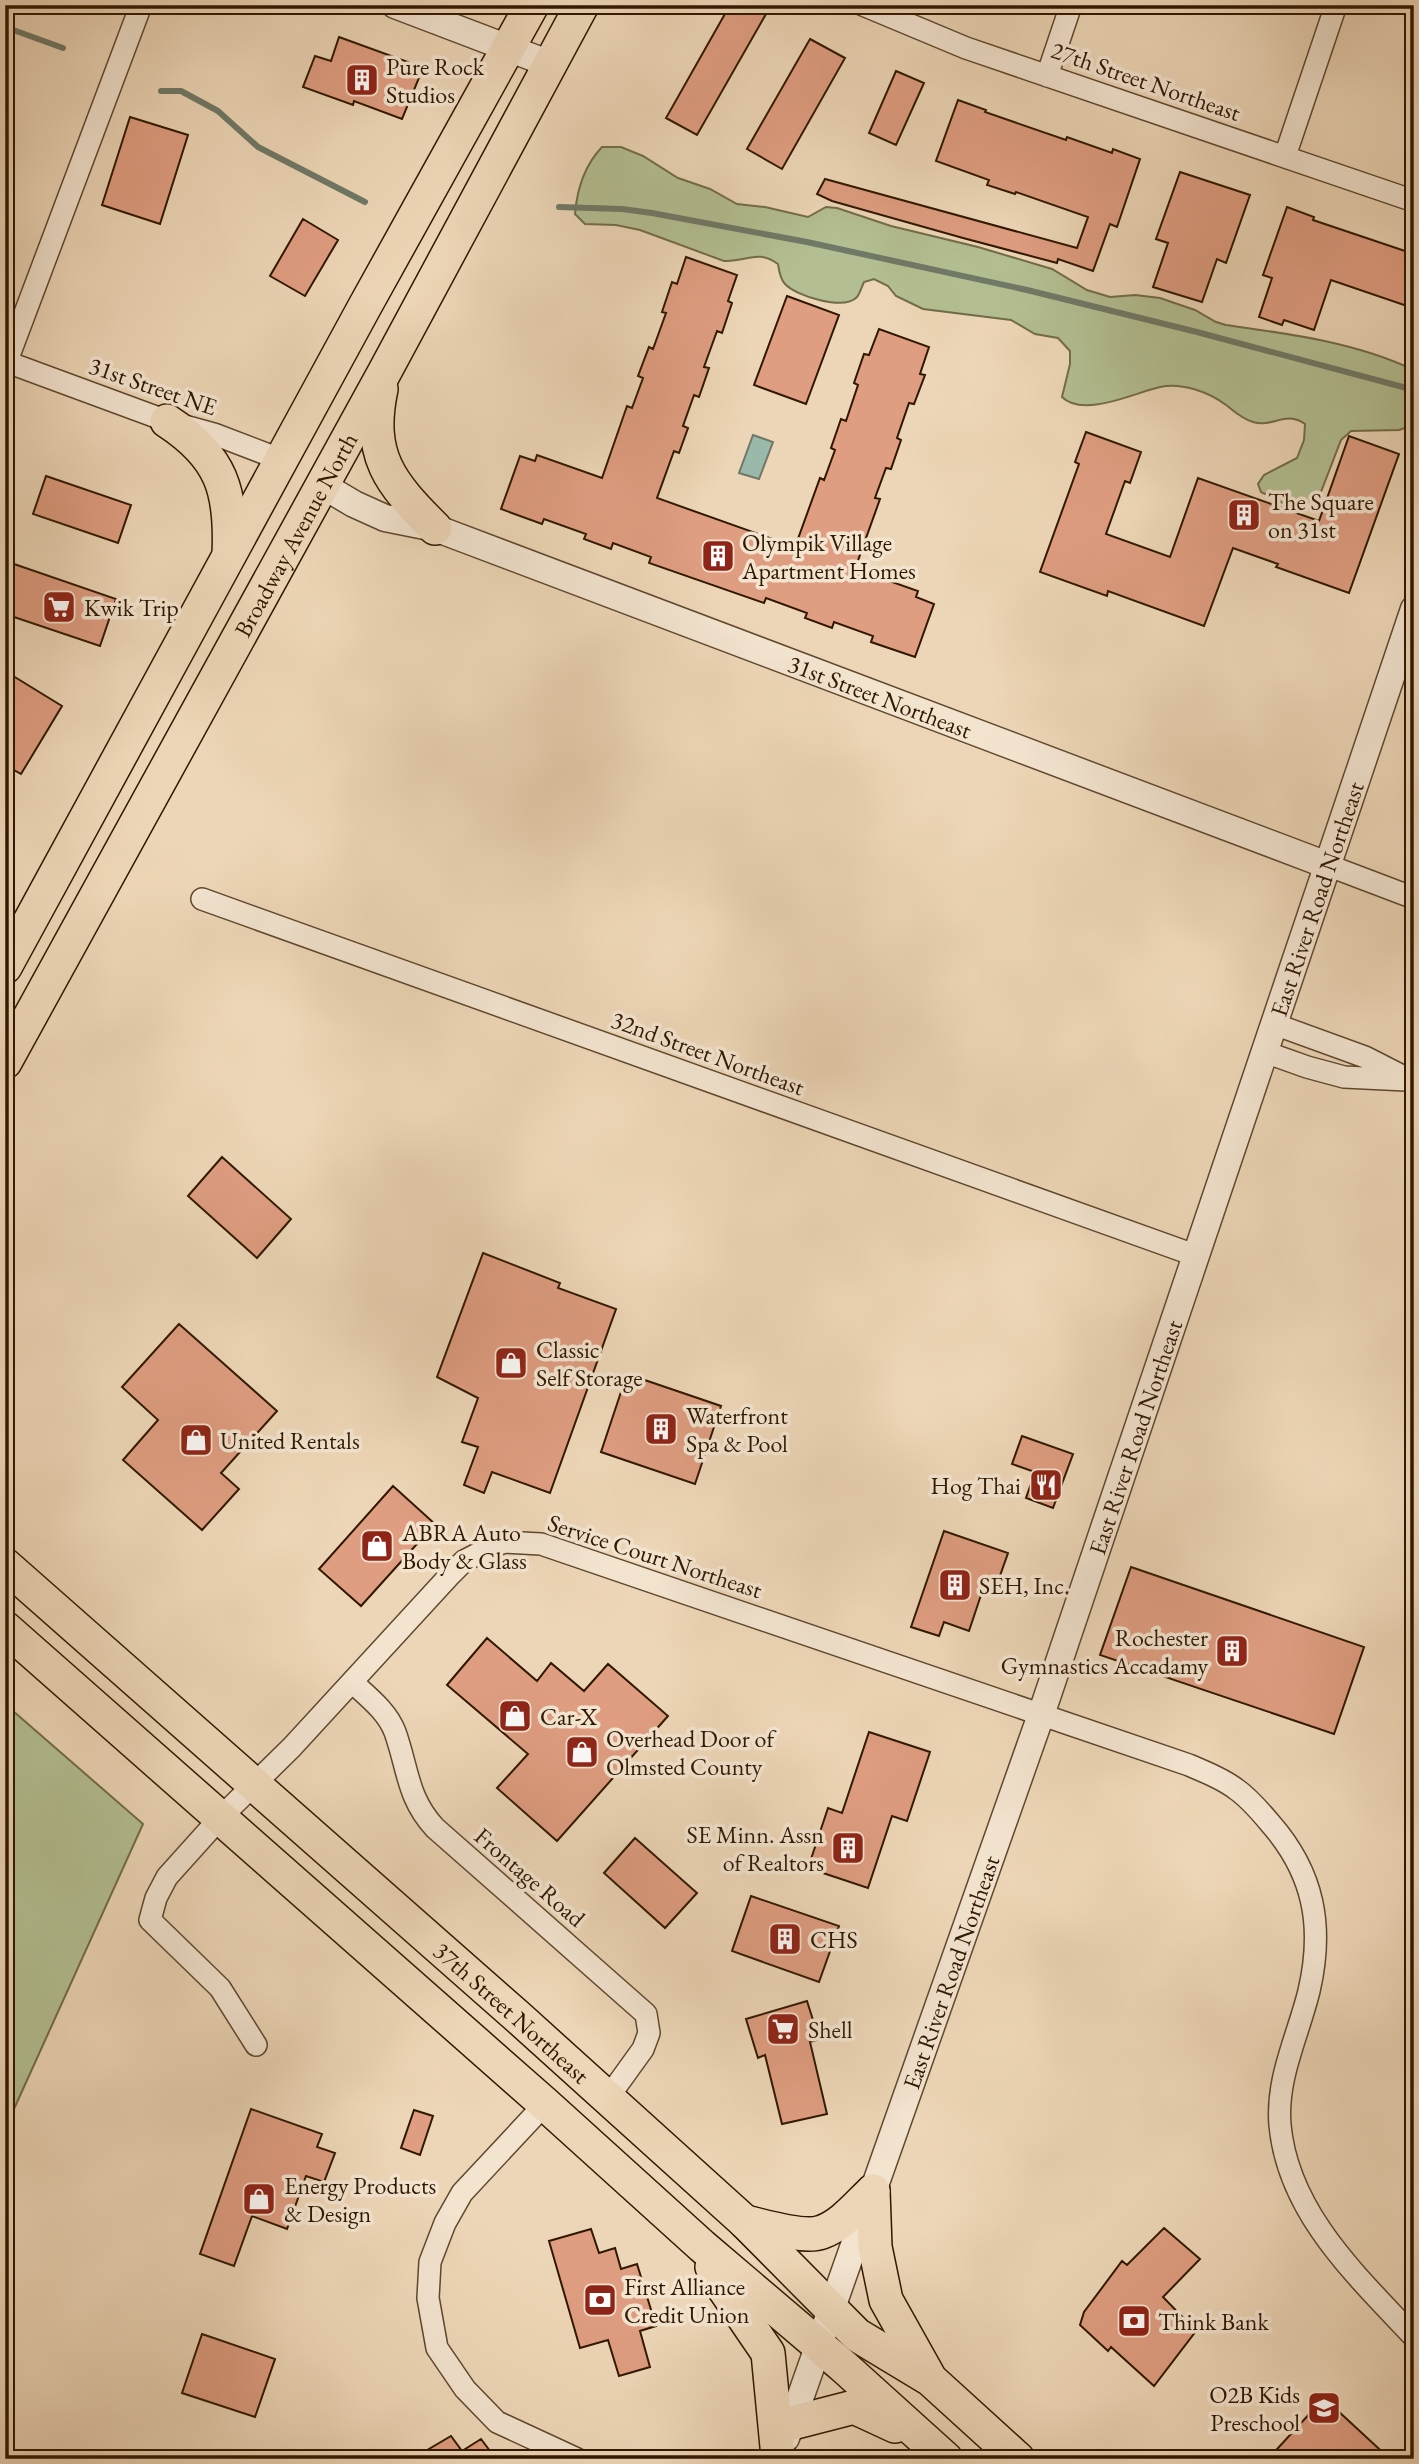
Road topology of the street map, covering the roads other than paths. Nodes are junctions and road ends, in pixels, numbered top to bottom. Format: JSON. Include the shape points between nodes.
{"nodes":[{"id":1,"x":141,"y":5,"type":"edge"},
{"id":2,"x":395,"y":5,"type":"edge"},
{"id":3,"x":533,"y":5,"type":"edge"},
{"id":4,"x":582,"y":5,"type":"edge"},
{"id":5,"x":863,"y":5,"type":"edge"},
{"id":6,"x":1071,"y":5,"type":"edge"},
{"id":7,"x":1336,"y":5,"type":"edge"},
{"id":8,"x":510,"y":47,"type":"junction"},
{"id":9,"x":550,"y":64,"type":"junction"},
{"id":10,"x":1047,"y":76,"type":"junction"},
{"id":11,"x":1285,"y":156,"type":"junction"},
{"id":12,"x":1414,"y":201,"type":"edge"},
{"id":13,"x":6,"y":364,"type":"edge"},
{"id":14,"x":384,"y":373,"type":"junction"},
{"id":15,"x":315,"y":398,"type":"junction"},
{"id":16,"x":167,"y":421,"type":"junction"},
{"id":17,"x":282,"y":460,"type":"junction"},
{"id":18,"x":322,"y":485,"type":"junction"},
{"id":19,"x":435,"y":528,"type":"junction"},
{"id":20,"x":290,"y":542,"type":"junction"},
{"id":21,"x":229,"y":557,"type":"junction"},
{"id":22,"x":1414,"y":609,"type":"edge"},
{"id":23,"x":1327,"y":865,"type":"junction"},
{"id":24,"x":1414,"y":898,"type":"edge"},
{"id":25,"x":202,"y":900,"type":"dead end"},
{"id":26,"x":14,"y":947,"type":"edge"},
{"id":27,"x":5,"y":967,"type":"edge"},
{"id":28,"x":1274,"y":1024,"type":"junction"},
{"id":29,"x":1265,"y":1052,"type":"junction"},
{"id":30,"x":5,"y":1062,"type":"edge"},
{"id":31,"x":1411,"y":1081,"type":"edge"},
{"id":32,"x":1197,"y":1256,"type":"junction"},
{"id":33,"x":5,"y":1541,"type":"edge"},
{"id":34,"x":5,"y":1564,"type":"edge"},
{"id":35,"x":5,"y":1628,"type":"edge"},
{"id":36,"x":5,"y":1646,"type":"edge"},
{"id":37,"x":127,"y":1673,"type":"junction"},
{"id":38,"x":352,"y":1682,"type":"junction"},
{"id":39,"x":1041,"y":1715,"type":"junction"},
{"id":40,"x":106,"y":1718,"type":"junction"},
{"id":41,"x":254,"y":1785,"type":"junction"},
{"id":42,"x":220,"y":1818,"type":"junction"},
{"id":43,"x":256,"y":2045,"type":"dead end"},
{"id":44,"x":607,"y":2099,"type":"junction"},
{"id":45,"x":545,"y":2104,"type":"junction"},
{"id":46,"x":873,"y":2191,"type":"junction"},
{"id":47,"x":745,"y":2222,"type":"junction"},
{"id":48,"x":702,"y":2246,"type":"junction"},
{"id":49,"x":832,"y":2309,"type":"junction"},
{"id":50,"x":1414,"y":2337,"type":"edge"},
{"id":51,"x":819,"y":2347,"type":"junction"},
{"id":52,"x":930,"y":2378,"type":"junction"},
{"id":53,"x":792,"y":2423,"type":"junction"},
{"id":54,"x":936,"y":2450,"type":"edge"},
{"id":55,"x":778,"y":2458,"type":"edge"},
{"id":56,"x":577,"y":2459,"type":"edge"},
{"id":57,"x":1018,"y":2459,"type":"edge"}],
"edges":[{"from":1,"to":13,"type":"street"},
{"from":2,"to":8,"type":"street"},
{"from":3,"to":8,"type":"main road","name":"Broadway Avenue North"},
{"from":4,"to":9,"type":"main road","name":"Broadway Avenue North"},
{"from":5,"to":10,"type":"street","name":"27th Street Northeast"},
{"from":6,"to":10,"type":"street"},
{"from":7,"to":11,"type":"street"},
{"from":8,"to":9,"type":"street"},
{"from":8,"to":15,"type":"main road","name":"Broadway Avenue North"},
{"from":9,"to":14,"type":"main road","name":"Broadway Avenue North"},
{"from":10,"to":11,"type":"street","name":"27th Street Northeast"},
{"from":11,"to":12,"type":"street","name":"27th Street Northeast"},
{"from":13,"to":16,"type":"street","name":"31st Street NE"},
{"from":14,"to":18,"type":"main road","name":"Broadway Avenue North"},
{"from":14,"to":19,"type":"main road","via":[[376,422],[380,453],[389,476]]},
{"from":15,"to":17,"type":"main road","name":"Broadway Avenue North"},
{"from":15,"to":18,"type":"main road","via":[[313,453]]},
{"from":16,"to":17,"type":"street","name":"31st Street NE"},
{"from":16,"to":21,"type":"main road","via":[[200,445],[219,472],[229,512]]},
{"from":17,"to":20,"type":"main road","via":[[293,491]]},
{"from":17,"to":21,"type":"main road","name":"Broadway Avenue North"},
{"from":18,"to":19,"type":"street","name":"31st Street Northeast","via":[[385,518]]},
{"from":18,"to":20,"type":"main road","name":"Broadway Avenue North"},
{"from":19,"to":23,"type":"street","name":"31st Street Northeast"},
{"from":20,"to":30,"type":"main road","name":"Broadway Avenue North"},
{"from":21,"to":26,"type":"main road","name":"Broadway Avenue North"},
{"from":22,"to":23,"type":"street","name":"East River Road Northeast"},
{"from":23,"to":24,"type":"street"},
{"from":23,"to":28,"type":"street","name":"East River Road Northeast"},
{"from":25,"to":32,"type":"street","name":"32nd Street Northeast"},
{"from":26,"to":27,"type":"main road","name":"Broadway Avenue North"},
{"from":28,"to":29,"type":"street","name":"East River Road Northeast"},
{"from":28,"to":31,"type":"street","via":[[1365,1058]]},
{"from":29,"to":31,"type":"street","via":[[1344,1077]]},
{"from":29,"to":32,"type":"street","name":"East River Road Northeast"},
{"from":32,"to":39,"type":"street","name":"East River Road Northeast"},
{"from":33,"to":37,"type":"main road"},
{"from":34,"to":37,"type":"main road","name":"37th Street Northeast"},
{"from":35,"to":40,"type":"main road","name":"37th Street Northeast"},
{"from":36,"to":40,"type":"main road"},
{"from":37,"to":41,"type":"main road","name":"37th Street Northeast"},
{"from":38,"to":39,"type":"street","name":"Service Court Northeast","via":[[464,1561],[505,1542],[523,1542],[560,1549]]},
{"from":38,"to":41,"type":"street","name":"Service Court Northeast"},
{"from":38,"to":44,"type":"street","name":"Frontage Road","via":[[379,1707],[394,1730],[411,1792],[423,1815],[646,2014],[649,2032],[643,2049]]},
{"from":39,"to":46,"type":"street","name":"East River Road Northeast"},
{"from":39,"to":50,"type":"street","name":"Service Court Northeast","via":[[1214,1775],[1254,1804],[1289,1847],[1304,1873],[1317,1926],[1309,1991],[1284,2073],[1280,2126],[1285,2153],[1318,2228]]},
{"from":40,"to":42,"type":"main road","name":"37th Street Northeast"},
{"from":41,"to":42,"type":"street","name":"Service Court Northeast"},
{"from":41,"to":44,"type":"main road","name":"37th Street Northeast"},
{"from":42,"to":43,"type":"street","name":"Service Court Northeast","via":[[167,1877],[150,1920],[220,1988]]},
{"from":42,"to":45,"type":"main road","name":"37th Street Northeast"},
{"from":44,"to":47,"type":"main road","name":"37th Street Northeast"},
{"from":45,"to":48,"type":"main road","name":"37th Street Northeast"},
{"from":45,"to":56,"type":"street","via":[[463,2193],[430,2262],[428,2298],[437,2348],[465,2389],[497,2422]]},
{"from":46,"to":47,"type":"main road","via":[[822,2232],[810,2234]]},
{"from":46,"to":49,"type":"street","name":"East River Road Northeast"},
{"from":46,"to":52,"type":"main road","via":[[875,2247],[886,2300]]},
{"from":47,"to":49,"type":"main road","name":"37th Street Northeast"},
{"from":48,"to":51,"type":"main road","name":"37th Street Northeast"},
{"from":48,"to":55,"type":"main road","via":[[723,2287],[768,2353]]},
{"from":49,"to":51,"type":"street","name":"East River Road Northeast"},
{"from":49,"to":52,"type":"main road","name":"37th Street Northeast","via":[[857,2335]]},
{"from":51,"to":53,"type":"street","name":"East River Road Northeast"},
{"from":51,"to":54,"type":"main road","name":"37th Street Northeast"},
{"from":52,"to":57,"type":"main road","name":"37th Street Northeast"},
{"from":53,"to":54,"type":"main road","via":[[854,2407]]},
{"from":53,"to":55,"type":"street","name":"East River Road Northeast"}]}
